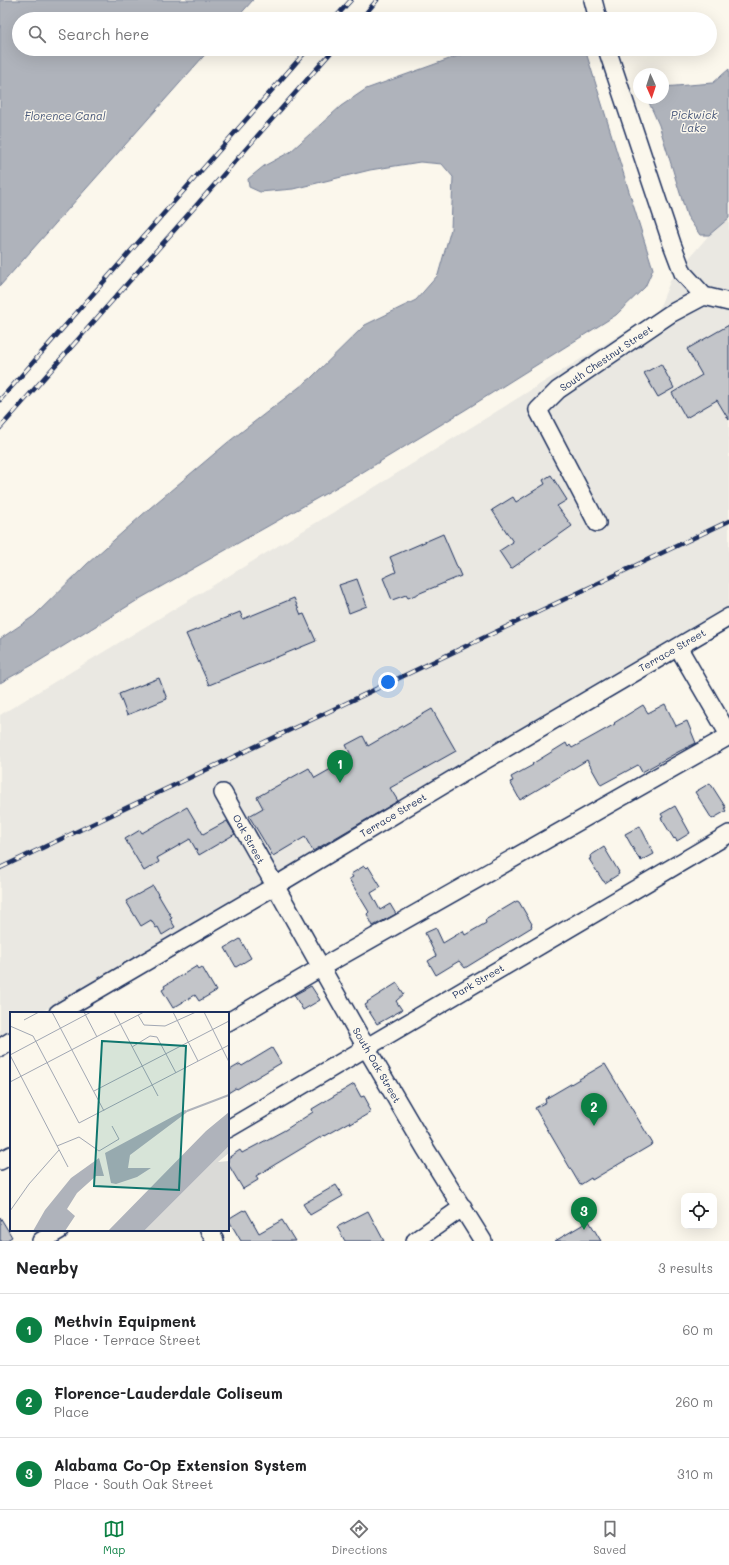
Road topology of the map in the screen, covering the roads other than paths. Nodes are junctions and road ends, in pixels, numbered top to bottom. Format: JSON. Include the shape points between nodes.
{"nodes":[{"id":1,"x":593,"y":0,"type":"edge"},
{"id":2,"x":596,"y":12,"type":"edge"},
{"id":3,"x":609,"y":56,"type":"edge"},
{"id":4,"x":704,"y":296,"type":"junction"},
{"id":5,"x":729,"y":302,"type":"edge"},
{"id":6,"x":597,"y":523,"type":"dead end"},
{"id":7,"x":729,"y":617,"type":"edge"},
{"id":8,"x":678,"y":647,"type":"junction"},
{"id":9,"x":729,"y":735,"type":"edge"},
{"id":10,"x":223,"y":793,"type":"dead end"},
{"id":11,"x":729,"y":834,"type":"edge"},
{"id":12,"x":275,"y":886,"type":"junction"},
{"id":13,"x":320,"y":968,"type":"junction"},
{"id":14,"x":83,"y":1007,"type":"edge"},
{"id":15,"x":62,"y":1012,"type":"edge"},
{"id":16,"x":229,"y":1021,"type":"edge"},
{"id":17,"x":10,"y":1042,"type":"edge"},
{"id":18,"x":0,"y":1048,"type":"edge"},
{"id":19,"x":366,"y":1049,"type":"junction"},
{"id":20,"x":229,"y":1128,"type":"edge"},
{"id":21,"x":10,"y":1155,"type":"edge"},
{"id":22,"x":0,"y":1161,"type":"edge"},
{"id":23,"x":463,"y":1207,"type":"junction"},
{"id":24,"x":58,"y":1231,"type":"edge"},
{"id":25,"x":210,"y":1231,"type":"edge"},
{"id":26,"x":41,"y":1241,"type":"edge"},
{"id":27,"x":215,"y":1241,"type":"edge"},
{"id":28,"x":415,"y":1241,"type":"edge"},
{"id":29,"x":483,"y":1241,"type":"edge"}],
"edges":[{"from":1,"to":2,"type":"street"},
{"from":3,"to":4,"type":"street","via":[[683,273]]},
{"from":4,"to":5,"type":"street"},
{"from":4,"to":6,"type":"street","name":"South Chestnut Street","via":[[670,314],[558,390],[538,410]]},
{"from":7,"to":8,"type":"street","name":"Terrace Street"},
{"from":8,"to":9,"type":"street"},
{"from":8,"to":12,"type":"street","name":"Terrace Street"},
{"from":9,"to":13,"type":"street"},
{"from":10,"to":12,"type":"street","name":"Oak Street"},
{"from":11,"to":19,"type":"street","name":"Park Street"},
{"from":12,"to":13,"type":"street","name":"South Oak Street"},
{"from":12,"to":14,"type":"street","name":"Terrace Street"},
{"from":13,"to":16,"type":"street"},
{"from":13,"to":19,"type":"street","name":"South Oak Street"},
{"from":14,"to":15,"type":"street","name":"Terrace Street"},
{"from":17,"to":18,"type":"street"},
{"from":19,"to":20,"type":"street","name":"Park Street"},
{"from":19,"to":23,"type":"street","name":"South Oak Street"},
{"from":21,"to":22,"type":"street"},
{"from":23,"to":28,"type":"street"},
{"from":23,"to":29,"type":"street","name":"South Oak Street"},
{"from":24,"to":26,"type":"street"},
{"from":25,"to":27,"type":"street"}]}
